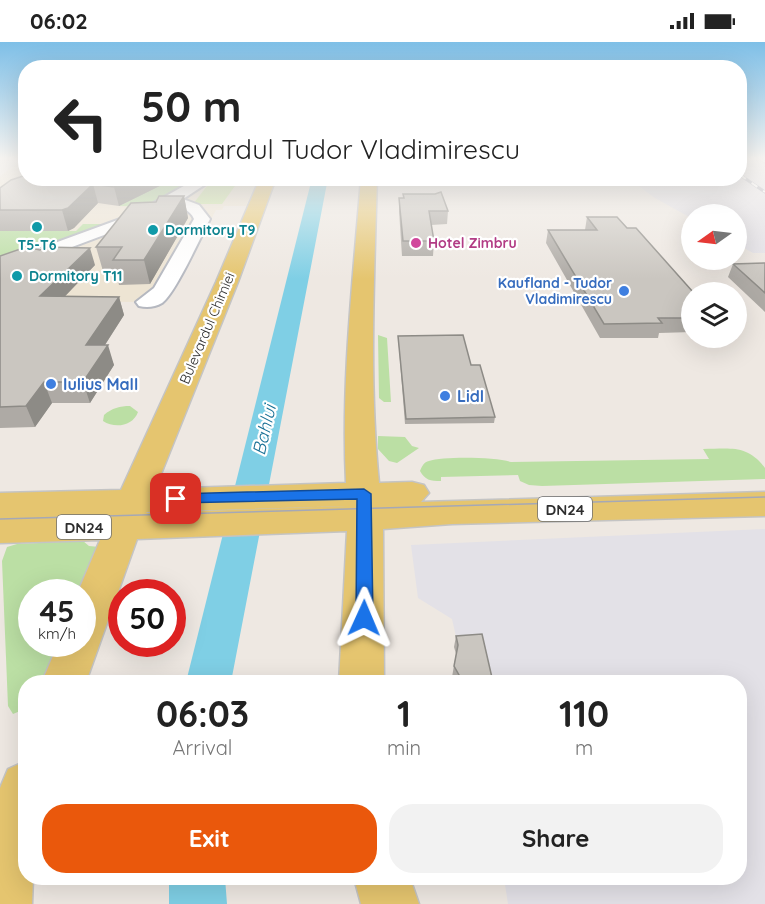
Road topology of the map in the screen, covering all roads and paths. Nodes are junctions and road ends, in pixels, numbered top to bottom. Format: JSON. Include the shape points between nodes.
{"nodes":[{"id":1,"x":176,"y":198,"type":"edge"},
{"id":2,"x":260,"y":198,"type":"edge"},
{"id":3,"x":368,"y":198,"type":"edge"},
{"id":4,"x":171,"y":201,"type":"junction"},
{"id":5,"x":0,"y":269,"type":"edge"},
{"id":6,"x":146,"y":302,"type":"dead end"},
{"id":7,"x":765,"y":484,"type":"edge"},
{"id":8,"x":134,"y":501,"type":"junction"},
{"id":9,"x":765,"y":504,"type":"edge"},
{"id":10,"x":0,"y":505,"type":"edge"},
{"id":11,"x":365,"y":506,"type":"junction"},
{"id":12,"x":0,"y":530,"type":"edge"},
{"id":13,"x":96,"y":598,"type":"edge"},
{"id":14,"x":74,"y":657,"type":"edge"},
{"id":15,"x":67,"y":675,"type":"edge"},
{"id":16,"x":362,"y":675,"type":"edge"},
{"id":17,"x":18,"y":812,"type":"edge"},
{"id":18,"x":384,"y":885,"type":"edge"},
{"id":19,"x":3,"y":904,"type":"edge"},
{"id":20,"x":390,"y":904,"type":"edge"}],
"edges":[{"from":1,"to":4,"type":"street"},
{"from":2,"to":8,"type":"main road","name":"Bulevardul Chimiei"},
{"from":3,"to":11,"type":"main road","via":[[360,406]]},
{"from":4,"to":5,"type":"street","via":[[122,224]]},
{"from":4,"to":6,"type":"street","via":[[186,203],[202,219],[162,291]]},
{"from":7,"to":11,"type":"main road","number":"DN24"},
{"from":8,"to":10,"type":"main road","number":"DN24"},
{"from":8,"to":11,"type":"main road","number":"DN24","via":[[172,512]]},
{"from":8,"to":12,"type":"main road","number":"DN24"},
{"from":8,"to":13,"type":"main road","name":"Bulevardul Chimiei"},
{"from":9,"to":11,"type":"main road","number":"DN24","via":[[452,512]]},
{"from":11,"to":16,"type":"main road"},
{"from":14,"to":15,"type":"main road"},
{"from":17,"to":19,"type":"main road","via":[[7,848]]},
{"from":18,"to":20,"type":"main road"}]}
